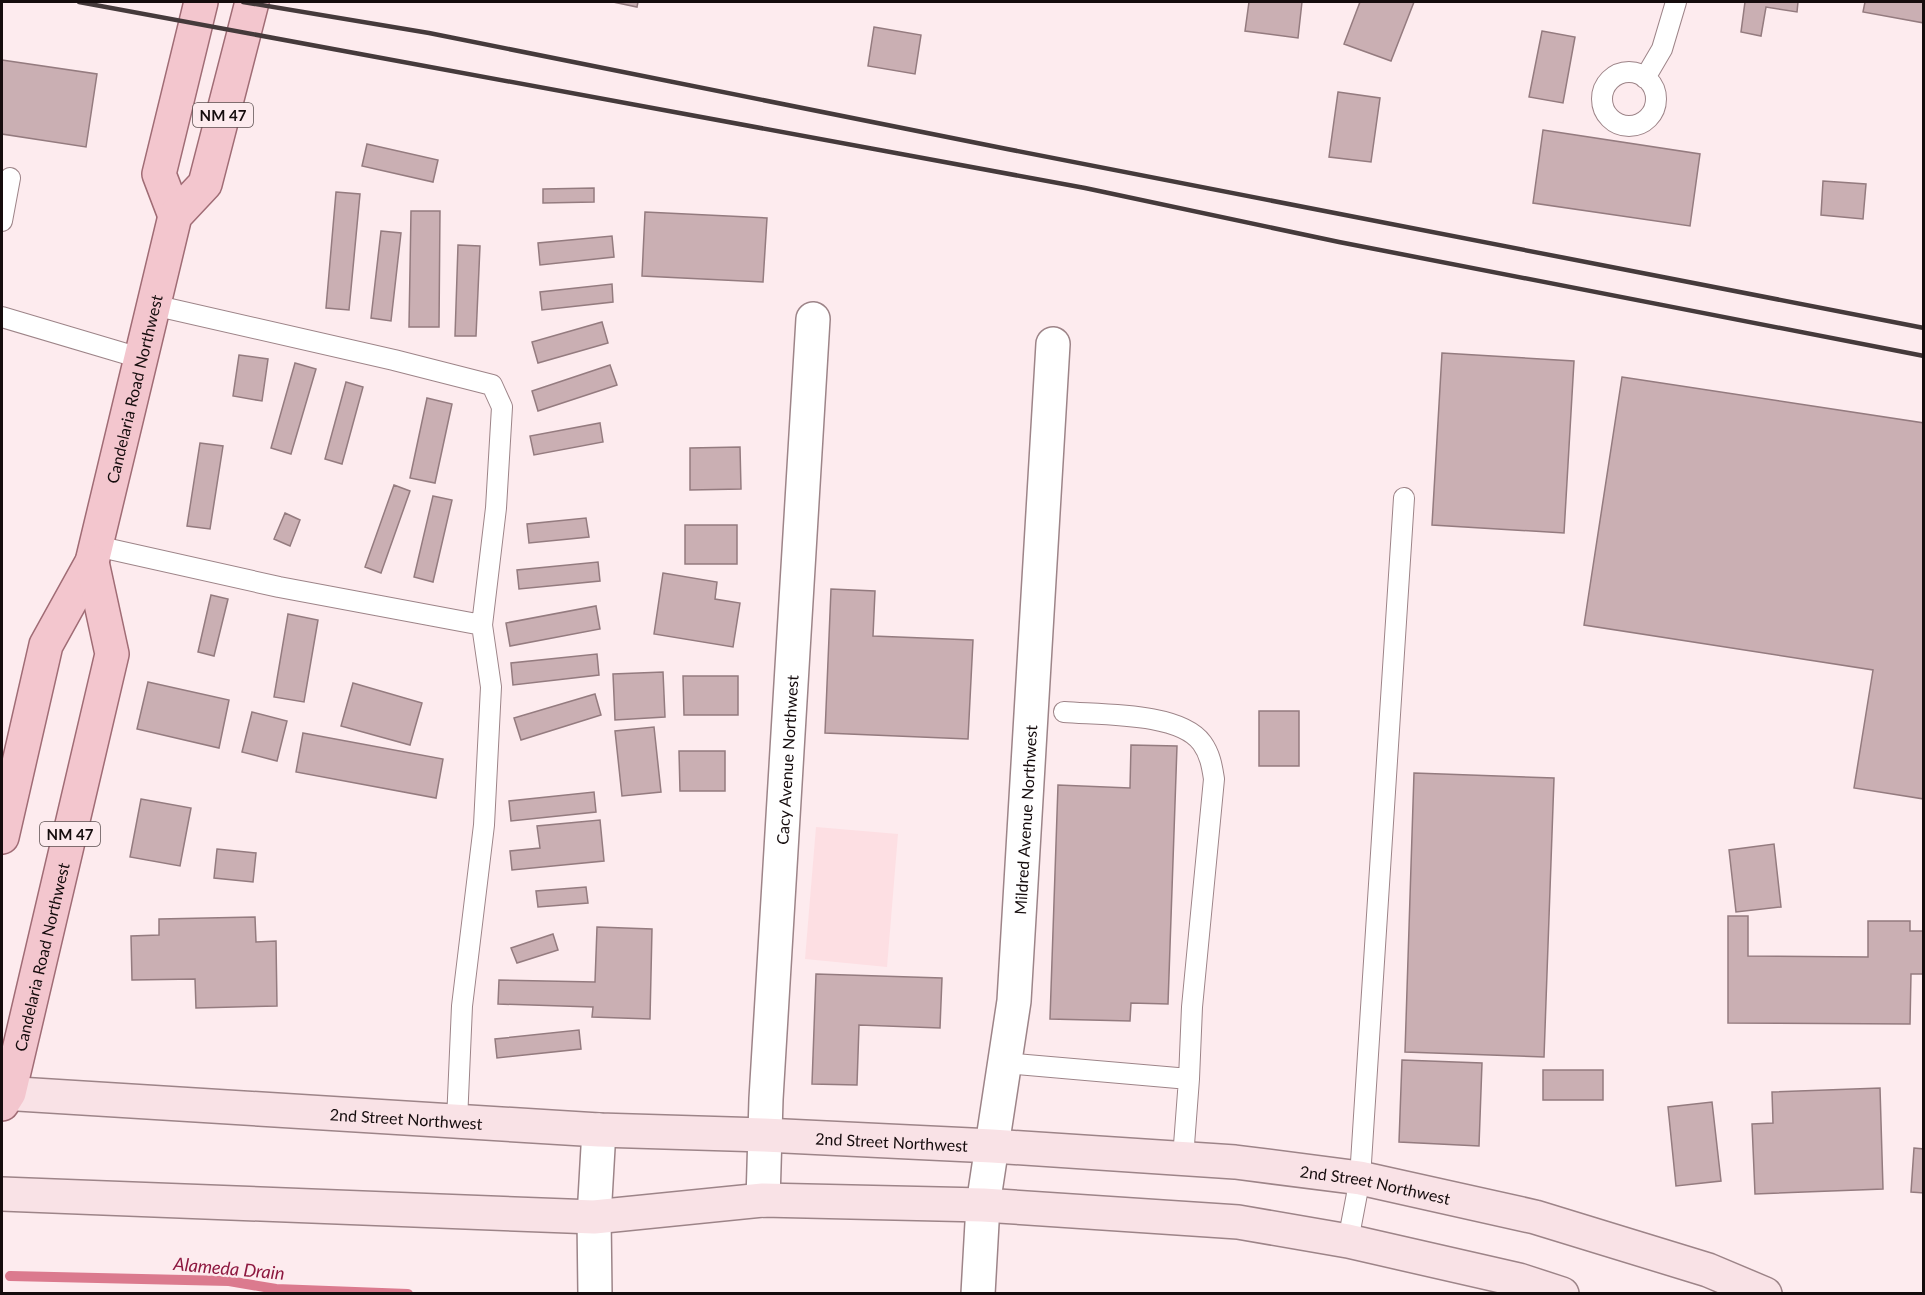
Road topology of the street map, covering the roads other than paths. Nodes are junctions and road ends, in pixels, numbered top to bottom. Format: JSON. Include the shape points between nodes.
{"nodes":[{"id":1,"x":201,"y":2,"type":"edge"},
{"id":2,"x":252,"y":2,"type":"edge"},
{"id":3,"x":1676,"y":2,"type":"edge"},
{"id":4,"x":1645,"y":78,"type":"dead end"},
{"id":5,"x":10,"y":178,"type":"dead end"},
{"id":6,"x":175,"y":216,"type":"junction"},
{"id":7,"x":2,"y":221,"type":"edge"},
{"id":8,"x":153,"y":305,"type":"junction"},
{"id":9,"x":2,"y":317,"type":"edge"},
{"id":10,"x":813,"y":319,"type":"dead end"},
{"id":11,"x":1053,"y":344,"type":"dead end"},
{"id":12,"x":140,"y":358,"type":"junction"},
{"id":13,"x":1404,"y":498,"type":"dead end"},
{"id":14,"x":94,"y":554,"type":"junction"},
{"id":15,"x":482,"y":625,"type":"junction"},
{"id":16,"x":1064,"y":712,"type":"dead end"},
{"id":17,"x":7,"y":787,"type":"edge"},
{"id":18,"x":2,"y":837,"type":"edge"},
{"id":19,"x":1004,"y":1063,"type":"junction"},
{"id":20,"x":1189,"y":1079,"type":"junction"},
{"id":21,"x":4,"y":1097,"type":"edge"},
{"id":22,"x":457,"y":1121,"type":"junction"},
{"id":23,"x":598,"y":1130,"type":"junction"},
{"id":24,"x":764,"y":1135,"type":"junction"},
{"id":25,"x":992,"y":1146,"type":"junction"},
{"id":26,"x":1183,"y":1158,"type":"junction"},
{"id":27,"x":1360,"y":1178,"type":"junction"},
{"id":28,"x":2,"y":1194,"type":"edge"},
{"id":29,"x":764,"y":1200,"type":"junction"},
{"id":30,"x":983,"y":1205,"type":"junction"},
{"id":31,"x":594,"y":1217,"type":"junction"},
{"id":32,"x":1348,"y":1241,"type":"junction"},
{"id":33,"x":595,"y":1293,"type":"edge"},
{"id":34,"x":978,"y":1293,"type":"edge"},
{"id":35,"x":1562,"y":1293,"type":"edge"},
{"id":36,"x":1765,"y":1293,"type":"edge"}],
"edges":[{"from":1,"to":6,"type":"main road","number":"NM 47","via":[[159,174]]},
{"from":2,"to":6,"type":"main road","number":"NM 47","via":[[206,184]]},
{"from":3,"to":4,"type":"lane","via":[[1662,49]]},
{"from":5,"to":7,"type":"lane"},
{"from":6,"to":8,"type":"main road","name":"Candelaria Road Northwest","number":"NM 47"},
{"from":8,"to":12,"type":"main road","name":"Candelaria Road Northwest","number":"NM 47"},
{"from":8,"to":15,"type":"lane","via":[[492,385],[502,407],[496,508]]},
{"from":9,"to":12,"type":"lane"},
{"from":10,"to":24,"type":"street","name":"Cacy Avenue Northwest"},
{"from":11,"to":19,"type":"street","name":"Mildred Avenue Northwest","via":[[1014,1001]]},
{"from":12,"to":14,"type":"main road","name":"Candelaria Road Northwest","number":"NM 47"},
{"from":13,"to":27,"type":"lane"},
{"from":14,"to":15,"type":"lane"},
{"from":14,"to":17,"type":"main road","name":"Candelaria Road Northwest","number":"NM 47","via":[[46,645]]},
{"from":14,"to":21,"type":"main road","name":"Candelaria Road Northwest","number":"NM 47","via":[[112,654]]},
{"from":15,"to":22,"type":"lane","via":[[491,687],[485,813],[462,1006]]},
{"from":16,"to":20,"type":"lane","via":[[1155,718],[1202,742],[1211,760],[1214,779]]},
{"from":17,"to":18,"type":"main road","name":"Candelaria Road Northwest","number":"NM 47"},
{"from":19,"to":20,"type":"lane"},
{"from":19,"to":25,"type":"street","name":"Mildred Avenue Northwest"},
{"from":20,"to":26,"type":"lane"},
{"from":21,"to":22,"type":"main road","name":"2nd Street Northwest"},
{"from":22,"to":23,"type":"main road","name":"2nd Street Northwest"},
{"from":23,"to":24,"type":"main road","name":"2nd Street Northwest"},
{"from":23,"to":31,"type":"street"},
{"from":24,"to":25,"type":"main road","name":"2nd Street Northwest"},
{"from":24,"to":29,"type":"street","name":"Cacy Avenue Northwest"},
{"from":25,"to":26,"type":"main road","name":"2nd Street Northwest"},
{"from":25,"to":30,"type":"street","name":"Mildred Avenue Northwest"},
{"from":26,"to":27,"type":"main road","name":"2nd Street Northwest"},
{"from":27,"to":32,"type":"lane"},
{"from":27,"to":36,"type":"main road","name":"2nd Street Northwest","via":[[1535,1217],[1708,1270]]},
{"from":28,"to":31,"type":"main road"},
{"from":29,"to":30,"type":"main road"},
{"from":29,"to":31,"type":"main road"},
{"from":30,"to":32,"type":"main road","via":[[1238,1222]]},
{"from":30,"to":34,"type":"street","name":"Mildred Avenue Northwest"},
{"from":31,"to":33,"type":"street"},
{"from":32,"to":35,"type":"main road"}]}
